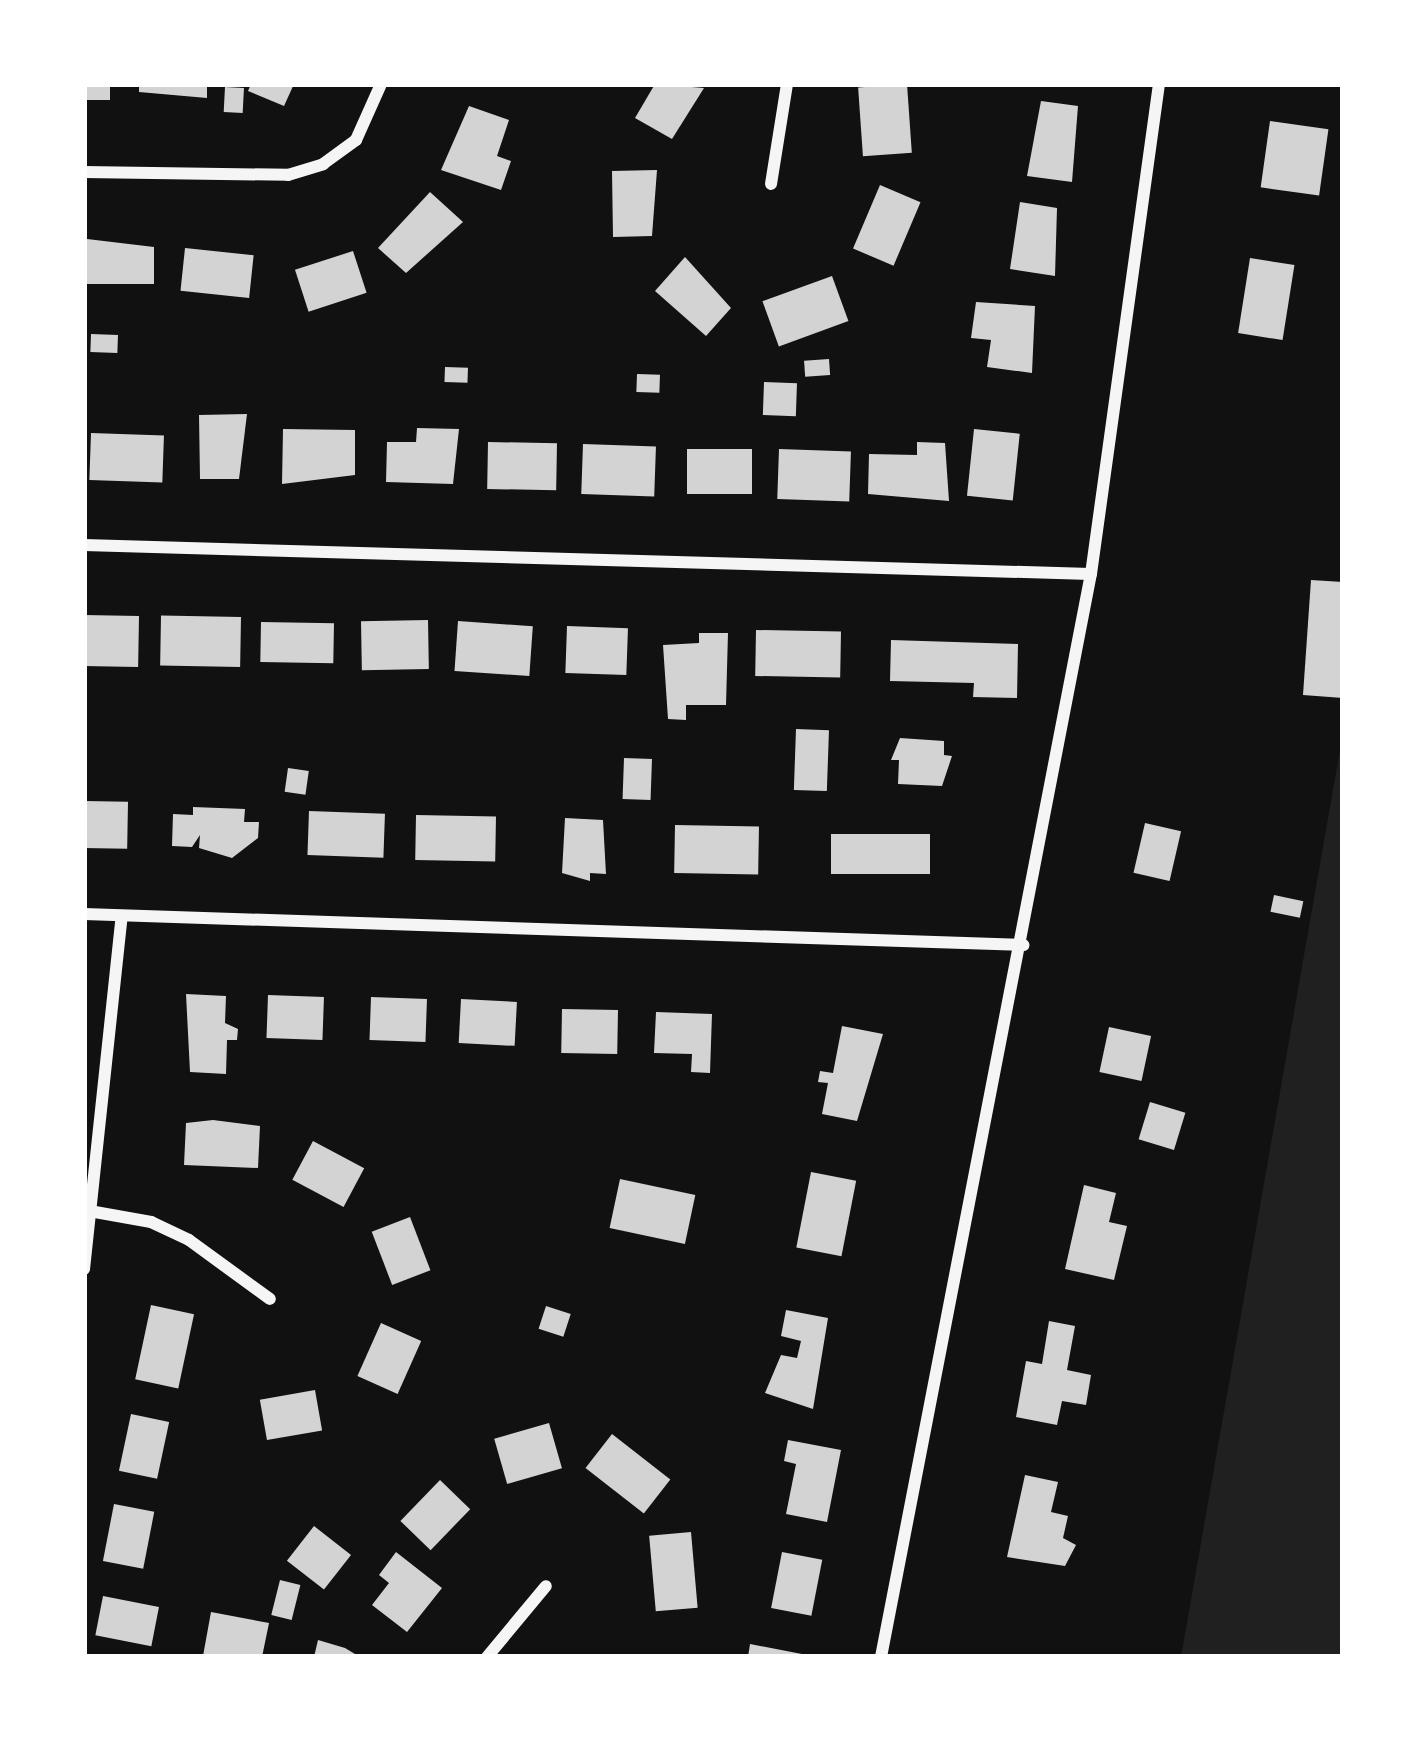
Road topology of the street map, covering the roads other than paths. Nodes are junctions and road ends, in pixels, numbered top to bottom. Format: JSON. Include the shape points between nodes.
{"nodes":[{"id":1,"x":381,"y":84,"type":"edge"},
{"id":2,"x":788,"y":84,"type":"edge"},
{"id":3,"x":1159,"y":84,"type":"edge"},
{"id":4,"x":84,"y":172,"type":"edge"},
{"id":5,"x":771,"y":184,"type":"dead end"},
{"id":6,"x":84,"y":545,"type":"edge"},
{"id":7,"x":1091,"y":574,"type":"junction"},
{"id":8,"x":84,"y":914,"type":"edge"},
{"id":9,"x":122,"y":916,"type":"junction"},
{"id":10,"x":1023,"y":945,"type":"junction"},
{"id":11,"x":95,"y":1212,"type":"junction"},
{"id":12,"x":84,"y":1269,"type":"edge"},
{"id":13,"x":270,"y":1299,"type":"dead end"},
{"id":14,"x":546,"y":1586,"type":"dead end"},
{"id":15,"x":488,"y":1657,"type":"edge"},
{"id":16,"x":881,"y":1657,"type":"edge"}],
"edges":[{"from":1,"to":4,"type":"street","via":[[356,140],[289,175]]},
{"from":2,"to":5,"type":"street"},
{"from":3,"to":7,"type":"street"},
{"from":6,"to":7,"type":"street"},
{"from":7,"to":10,"type":"street"},
{"from":8,"to":9,"type":"street"},
{"from":9,"to":10,"type":"street"},
{"from":9,"to":11,"type":"street"},
{"from":10,"to":16,"type":"street"},
{"from":11,"to":12,"type":"street"},
{"from":11,"to":13,"type":"street","via":[[151,1222],[189,1240]]},
{"from":14,"to":15,"type":"street"}]}
